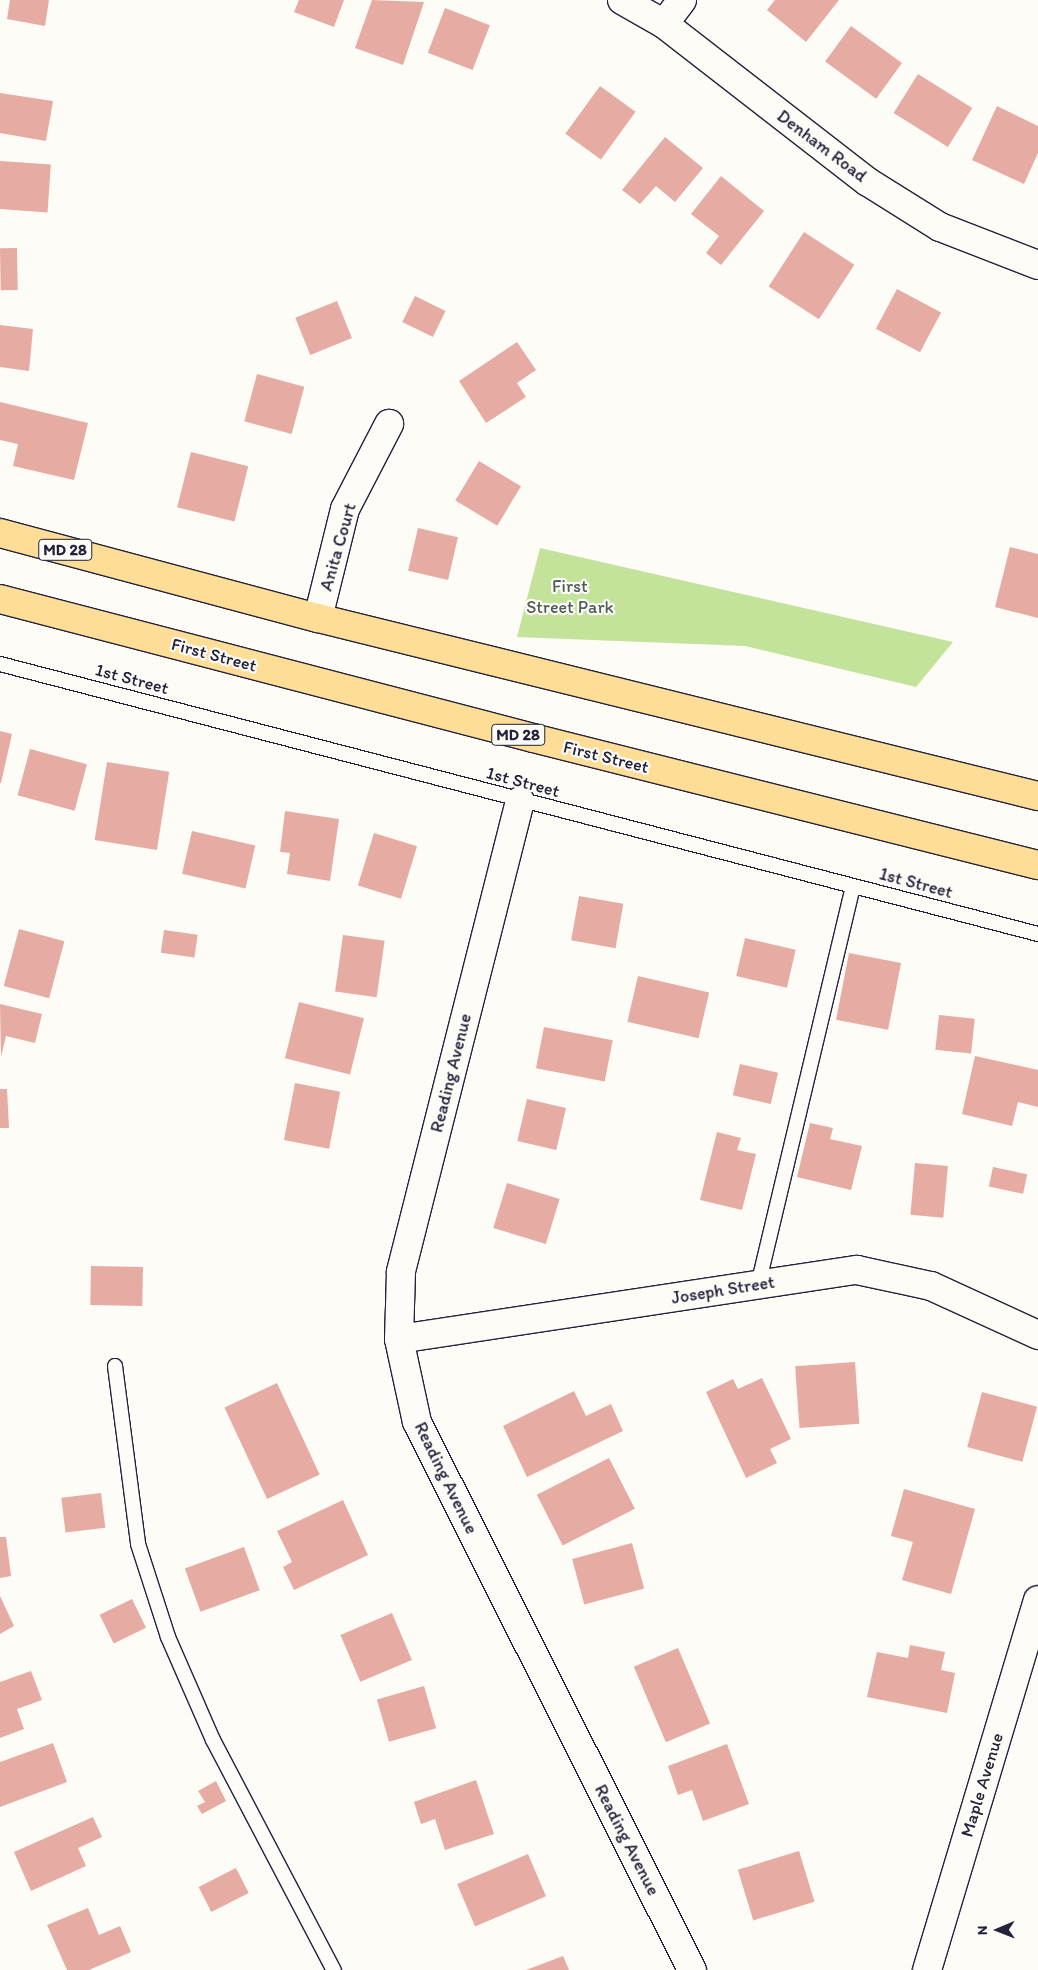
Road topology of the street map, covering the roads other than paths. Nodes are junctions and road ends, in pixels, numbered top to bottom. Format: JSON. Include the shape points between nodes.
{"nodes":[{"id":1,"x":622,"y":0,"type":"edge"},
{"id":2,"x":682,"y":0,"type":"edge"},
{"id":3,"x":664,"y":24,"type":"junction"},
{"id":4,"x":1038,"y":265,"type":"edge"},
{"id":5,"x":389,"y":424,"type":"dead end"},
{"id":6,"x":0,"y":533,"type":"edge"},
{"id":7,"x":0,"y":599,"type":"edge"},
{"id":8,"x":318,"y":618,"type":"junction"},
{"id":9,"x":0,"y":664,"type":"edge"},
{"id":10,"x":1038,"y":796,"type":"edge"},
{"id":11,"x":520,"y":801,"type":"junction"},
{"id":12,"x":1038,"y":866,"type":"edge"},
{"id":13,"x":853,"y":886,"type":"junction"},
{"id":14,"x":1038,"y":934,"type":"edge"},
{"id":15,"x":758,"y":1285,"type":"junction"},
{"id":16,"x":1038,"y":1335,"type":"edge"},
{"id":17,"x":399,"y":1339,"type":"junction"},
{"id":18,"x":115,"y":1366,"type":"dead end"},
{"id":19,"x":1038,"y":1600,"type":"edge"},
{"id":20,"x":334,"y":1970,"type":"edge"},
{"id":21,"x":692,"y":1970,"type":"edge"},
{"id":22,"x":927,"y":1970,"type":"edge"}],
"edges":[{"from":1,"to":3,"type":"street","name":"Denham Road"},
{"from":2,"to":3,"type":"street"},
{"from":3,"to":4,"type":"street","name":"Denham Road","via":[[868,182],[940,227]]},
{"from":5,"to":8,"type":"street","name":"Anita Court","via":[[345,509]]},
{"from":6,"to":8,"type":"main road","number":"MD 28"},
{"from":7,"to":12,"type":"main road","name":"First Street","number":"MD 28"},
{"from":8,"to":10,"type":"main road","number":"MD 28"},
{"from":9,"to":11,"type":"lane","name":"1st Street"},
{"from":11,"to":13,"type":"lane","name":"1st Street"},
{"from":11,"to":17,"type":"street","name":"Reading Avenue","via":[[402,1272]]},
{"from":13,"to":14,"type":"lane","name":"1st Street"},
{"from":13,"to":15,"type":"lane"},
{"from":15,"to":16,"type":"street","name":"Joseph Street","via":[[857,1270],[931,1286]]},
{"from":15,"to":17,"type":"street","name":"Joseph Street"},
{"from":17,"to":21,"type":"street","name":"Reading Avenue","via":[[417,1422]]},
{"from":18,"to":20,"type":"lane","via":[[138,1544],[168,1636],[213,1740]]},
{"from":19,"to":22,"type":"street","name":"Maple Avenue"}]}
